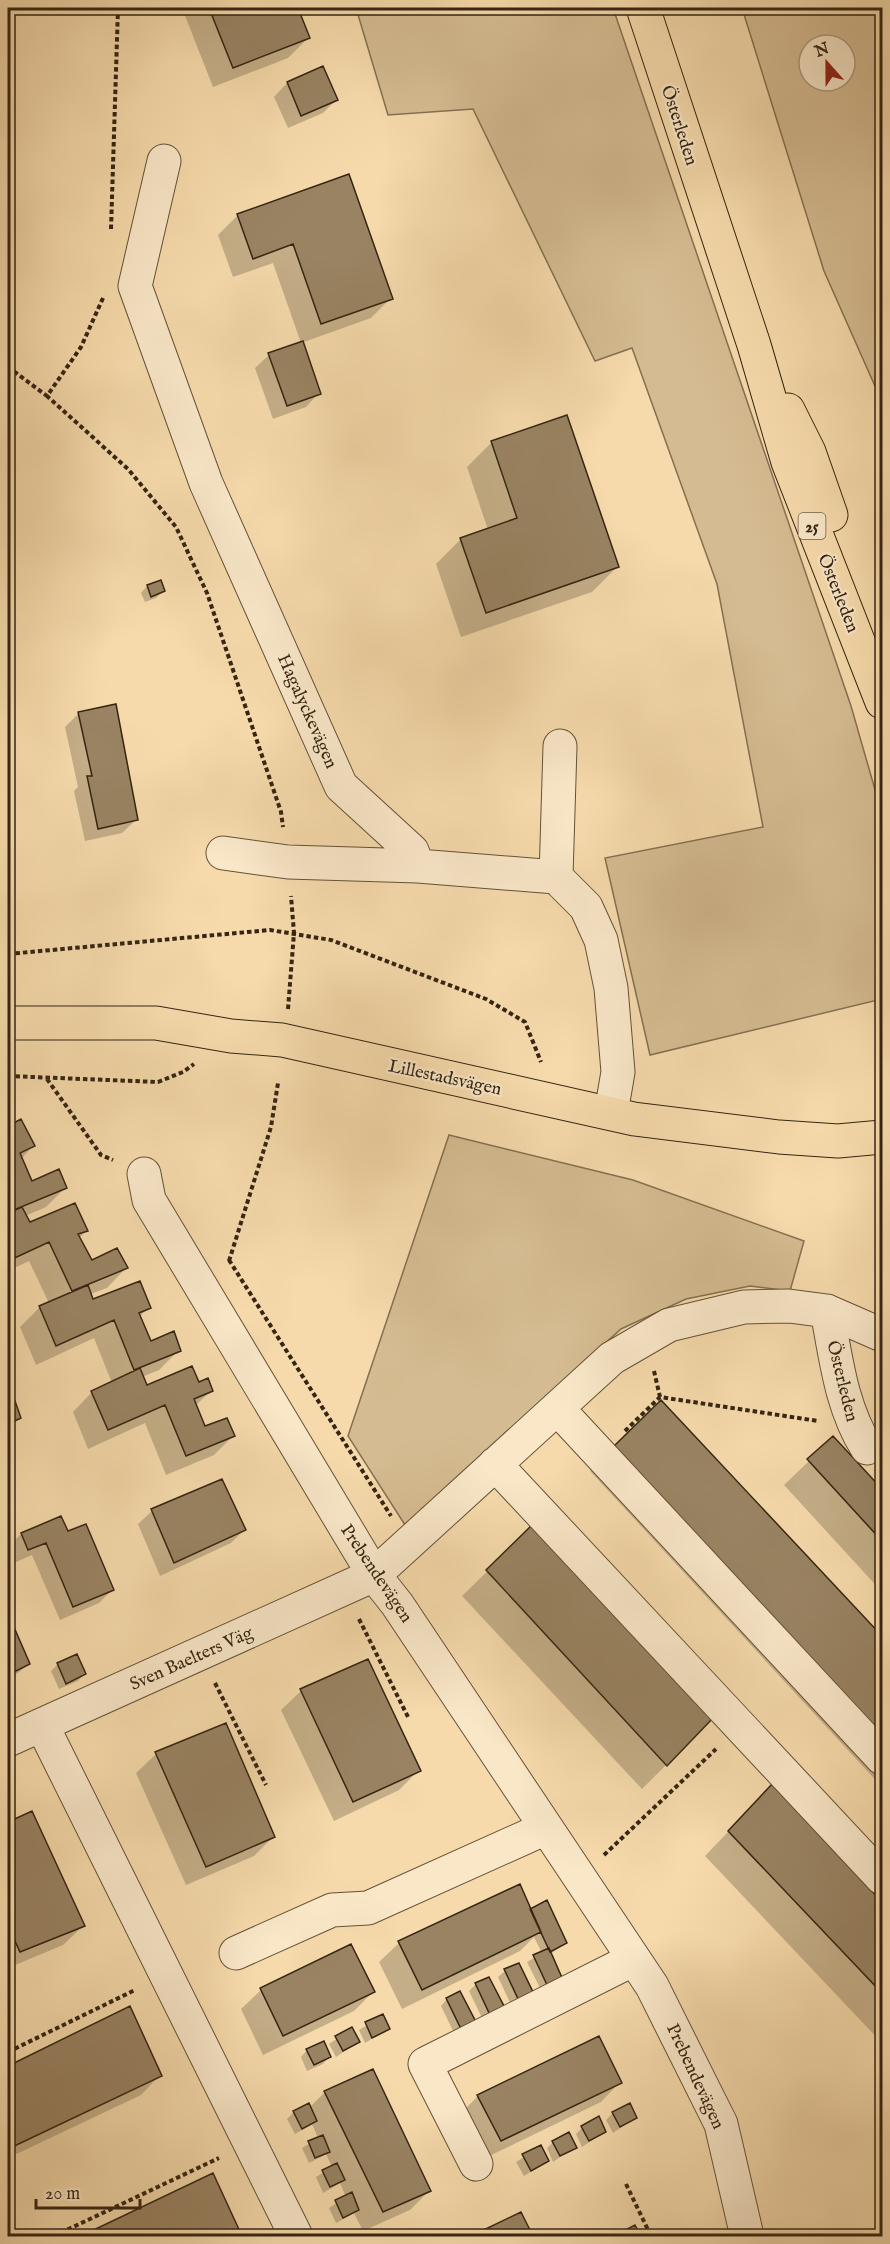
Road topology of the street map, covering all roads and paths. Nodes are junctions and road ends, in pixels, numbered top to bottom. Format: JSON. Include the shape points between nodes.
{"nodes":[{"id":1,"x":118,"y":8,"type":"edge"},
{"id":2,"x":643,"y":8,"type":"edge"},
{"id":3,"x":164,"y":161,"type":"dead end"},
{"id":4,"x":111,"y":238,"type":"dead end"},
{"id":5,"x":104,"y":291,"type":"dead end"},
{"id":6,"x":754,"y":345,"type":"junction"},
{"id":7,"x":8,"y":367,"type":"edge"},
{"id":8,"x":47,"y":396,"type":"junction"},
{"id":9,"x":882,"y":650,"type":"edge"},
{"id":10,"x":882,"y":702,"type":"edge"},
{"id":11,"x":560,"y":746,"type":"dead end"},
{"id":12,"x":223,"y":853,"type":"dead end"},
{"id":13,"x":288,"y":862,"type":"junction"},
{"id":14,"x":418,"y":866,"type":"junction"},
{"id":15,"x":556,"y":877,"type":"junction"},
{"id":16,"x":294,"y":933,"type":"junction"},
{"id":17,"x":8,"y":954,"type":"edge"},
{"id":18,"x":288,"y":1011,"type":"dead end"},
{"id":19,"x":8,"y":1023,"type":"edge"},
{"id":20,"x":231,"y":1036,"type":"junction"},
{"id":21,"x":8,"y":1076,"type":"edge"},
{"id":22,"x":47,"y":1078,"type":"junction"},
{"id":23,"x":278,"y":1083,"type":"dead end"},
{"id":24,"x":546,"y":1099,"type":"junction"},
{"id":25,"x":611,"y":1113,"type":"junction"},
{"id":26,"x":882,"y":1137,"type":"edge"},
{"id":27,"x":144,"y":1174,"type":"joint"},
{"id":28,"x":229,"y":1260,"type":"junction"},
{"id":29,"x":205,"y":1295,"type":"junction"},
{"id":30,"x":827,"y":1311,"type":"junction"},
{"id":31,"x":882,"y":1335,"type":"edge"},
{"id":32,"x":557,"y":1408,"type":"junction"},
{"id":33,"x":861,"y":1437,"type":"joint"},
{"id":34,"x":601,"y":1454,"type":"junction"},
{"id":35,"x":495,"y":1464,"type":"junction"},
{"id":36,"x":409,"y":1544,"type":"junction"},
{"id":37,"x":374,"y":1575,"type":"junction"},
{"id":38,"x":344,"y":1589,"type":"junction"},
{"id":39,"x":200,"y":1653,"type":"junction"},
{"id":40,"x":409,"y":1719,"type":"dead end"},
{"id":41,"x":42,"y":1725,"type":"junction"},
{"id":42,"x":741,"y":1726,"type":"junction"},
{"id":43,"x":8,"y":1740,"type":"edge"},
{"id":44,"x":882,"y":1758,"type":"edge"},
{"id":45,"x":266,"y":1785,"type":"dead end"},
{"id":46,"x":546,"y":1827,"type":"junction"},
{"id":47,"x":580,"y":1878,"type":"junction"},
{"id":48,"x":882,"y":1878,"type":"edge"},
{"id":49,"x":236,"y":1953,"type":"dead end"},
{"id":50,"x":634,"y":1959,"type":"junction"},
{"id":51,"x":166,"y":1975,"type":"junction"},
{"id":52,"x":8,"y":2052,"type":"edge"},
{"id":53,"x":250,"y":2143,"type":"junction"},
{"id":54,"x":476,"y":2164,"type":"dead end"},
{"id":55,"x":626,"y":2184,"type":"dead end"},
{"id":56,"x":54,"y":2236,"type":"edge"},
{"id":57,"x":296,"y":2236,"type":"edge"},
{"id":58,"x":651,"y":2236,"type":"edge"},
{"id":59,"x":747,"y":2236,"type":"edge"}],
"edges":[{"from":1,"to":4,"type":"path"},
{"from":2,"to":6,"type":"main road","name":"Österleden","number":"25"},
{"from":3,"to":14,"type":"street","name":"Hagalyckevägen","via":[[135,286],[138,297],[207,483],[341,786],[412,851]]},
{"from":5,"to":8,"type":"path","via":[[81,347]]},
{"from":6,"to":9,"type":"main road","name":"Österleden","number":"25","via":[[809,452]]},
{"from":6,"to":10,"type":"main road","name":"Österleden","number":"25","via":[[788,462]]},
{"from":7,"to":8,"type":"path"},
{"from":8,"to":13,"type":"path","via":[[128,469],[176,527],[207,593],[238,682],[281,812]]},
{"from":11,"to":15,"type":"street"},
{"from":12,"to":13,"type":"street"},
{"from":13,"to":14,"type":"street"},
{"from":13,"to":16,"type":"path"},
{"from":14,"to":15,"type":"street"},
{"from":15,"to":25,"type":"street","via":[[586,907],[601,940],[612,988],[618,1072]]},
{"from":16,"to":17,"type":"path","via":[[270,930]]},
{"from":16,"to":18,"type":"path"},
{"from":16,"to":24,"type":"path","via":[[331,939],[486,999],[525,1022],[541,1059]]},
{"from":19,"to":20,"type":"main road","name":"Lillestadsvägen","via":[[156,1023]]},
{"from":20,"to":22,"type":"path","via":[[183,1072],[158,1082]]},
{"from":20,"to":24,"type":"main road","name":"Lillestadsvägen","via":[[282,1040]]},
{"from":21,"to":22,"type":"path"},
{"from":22,"to":27,"type":"path","via":[[101,1155]]},
{"from":23,"to":28,"type":"path","via":[[271,1127]]},
{"from":24,"to":25,"type":"main road","name":"Lillestadsvägen"},
{"from":25,"to":26,"type":"main road","name":"Lillestadsvägen","via":[[779,1137],[838,1141]]},
{"from":27,"to":29,"type":"street","name":"Prebendevägen","via":[[149,1200]]},
{"from":28,"to":29,"type":"path","via":[[222,1283]]},
{"from":28,"to":36,"type":"path"},
{"from":29,"to":37,"type":"street","name":"Prebendevägen"},
{"from":30,"to":31,"type":"street"},
{"from":30,"to":32,"type":"street","via":[[789,1306],[744,1307],[669,1325],[612,1358]]},
{"from":30,"to":33,"type":"street","name":"Österleden","via":[[846,1404]]},
{"from":32,"to":34,"type":"street"},
{"from":32,"to":35,"type":"street"},
{"from":33,"to":34,"type":"path","via":[[660,1397]]},
{"from":34,"to":44,"type":"street"},
{"from":35,"to":36,"type":"street"},
{"from":35,"to":42,"type":"street"},
{"from":36,"to":37,"type":"street"},
{"from":37,"to":38,"type":"street","name":"Sven Baelters Väg"},
{"from":37,"to":46,"type":"street","name":"Prebendevägen","via":[[398,1604]]},
{"from":38,"to":39,"type":"street","name":"Sven Baelters Väg"},
{"from":38,"to":40,"type":"path"},
{"from":39,"to":41,"type":"street","name":"Sven Baelters Väg"},
{"from":39,"to":45,"type":"path"},
{"from":41,"to":43,"type":"street","name":"Sven Baelters Väg"},
{"from":41,"to":51,"type":"street"},
{"from":42,"to":47,"type":"path"},
{"from":42,"to":48,"type":"street"},
{"from":46,"to":47,"type":"street","name":"Prebendevägen"},
{"from":46,"to":49,"type":"street","via":[[368,1908],[332,1910]]},
{"from":47,"to":50,"type":"street","name":"Prebendevägen"},
{"from":50,"to":54,"type":"street","via":[[425,2064]]},
{"from":50,"to":59,"type":"street","name":"Prebendevägen","via":[[652,1986],[722,2124]]},
{"from":51,"to":52,"type":"path"},
{"from":51,"to":53,"type":"street"},
{"from":53,"to":56,"type":"path"},
{"from":53,"to":57,"type":"street"},
{"from":55,"to":58,"type":"path"}]}
